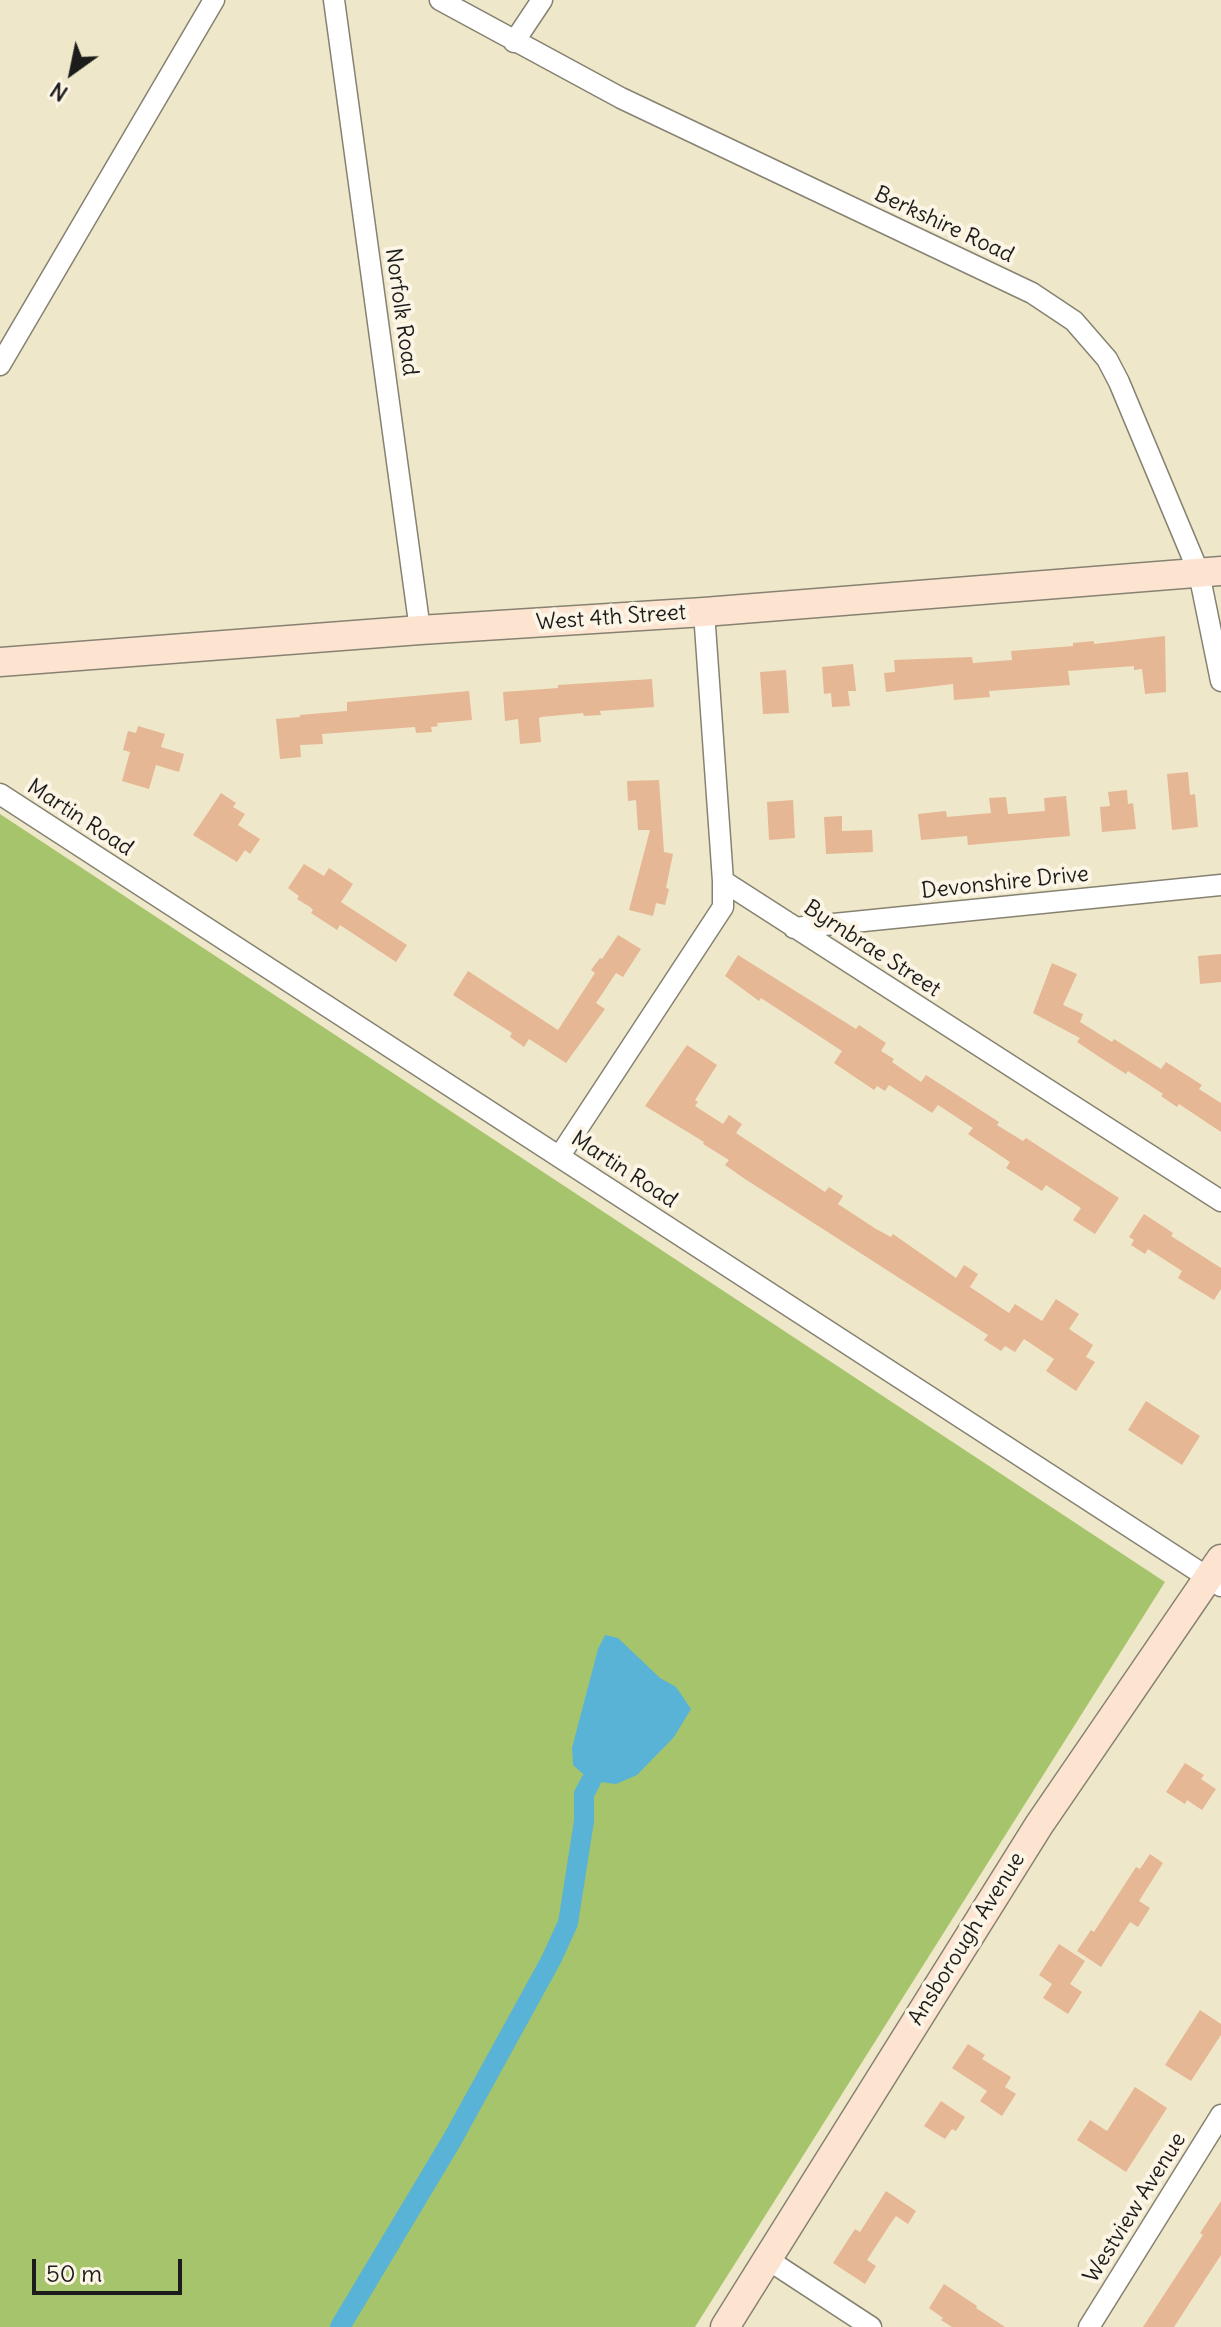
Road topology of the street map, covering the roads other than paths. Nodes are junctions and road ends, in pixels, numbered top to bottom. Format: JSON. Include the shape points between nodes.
{"nodes":[{"id":1,"x":214,"y":0,"type":"edge"},
{"id":2,"x":334,"y":0,"type":"edge"},
{"id":3,"x":440,"y":0,"type":"edge"},
{"id":4,"x":542,"y":0,"type":"edge"},
{"id":5,"x":514,"y":42,"type":"junction"},
{"id":6,"x":0,"y":365,"type":"edge"},
{"id":7,"x":1210,"y":572,"type":"edge"},
{"id":8,"x":704,"y":612,"type":"junction"},
{"id":9,"x":420,"y":630,"type":"junction"},
{"id":10,"x":0,"y":662,"type":"edge"},
{"id":11,"x":1221,"y":681,"type":"edge"},
{"id":12,"x":0,"y":794,"type":"edge"},
{"id":13,"x":723,"y":881,"type":"junction"},
{"id":14,"x":1221,"y":885,"type":"edge"},
{"id":15,"x":794,"y":928,"type":"junction"},
{"id":16,"x":559,"y":1157,"type":"junction"},
{"id":17,"x":1221,"y":1201,"type":"edge"},
{"id":18,"x":1217,"y":1574,"type":"edge"},
{"id":19,"x":1221,"y":2115,"type":"edge"},
{"id":20,"x":767,"y":2259,"type":"junction"},
{"id":21,"x":725,"y":2327,"type":"edge"},
{"id":22,"x":871,"y":2327,"type":"edge"},
{"id":23,"x":1089,"y":2327,"type":"edge"}],
"edges":[{"from":1,"to":6,"type":"street"},
{"from":2,"to":9,"type":"street","name":"Norfolk Road"},
{"from":3,"to":5,"type":"street","name":"Berkshire Road"},
{"from":4,"to":5,"type":"street"},
{"from":5,"to":7,"type":"street","name":"Berkshire Road","via":[[1032,293],[1074,321],[1119,382]]},
{"from":7,"to":8,"type":"main road","name":"West 4th Street"},
{"from":7,"to":11,"type":"street","name":"Berkshire Road"},
{"from":8,"to":9,"type":"main road","name":"West 4th Street"},
{"from":8,"to":13,"type":"street"},
{"from":9,"to":10,"type":"main road","name":"West 4th Street"},
{"from":12,"to":16,"type":"street","name":"Martin Road"},
{"from":13,"to":15,"type":"street","name":"Byrnbrae Street"},
{"from":13,"to":16,"type":"street","via":[[723,907]]},
{"from":14,"to":15,"type":"street","name":"Devonshire Drive"},
{"from":15,"to":17,"type":"street","name":"Byrnbrae Street"},
{"from":16,"to":18,"type":"street","name":"Martin Road"},
{"from":18,"to":20,"type":"main road","name":"Ansborough Avenue","via":[[1039,1825]]},
{"from":19,"to":23,"type":"street","name":"Westview Avenue"},
{"from":20,"to":21,"type":"main road","name":"Ansborough Avenue"},
{"from":20,"to":22,"type":"street"}]}
